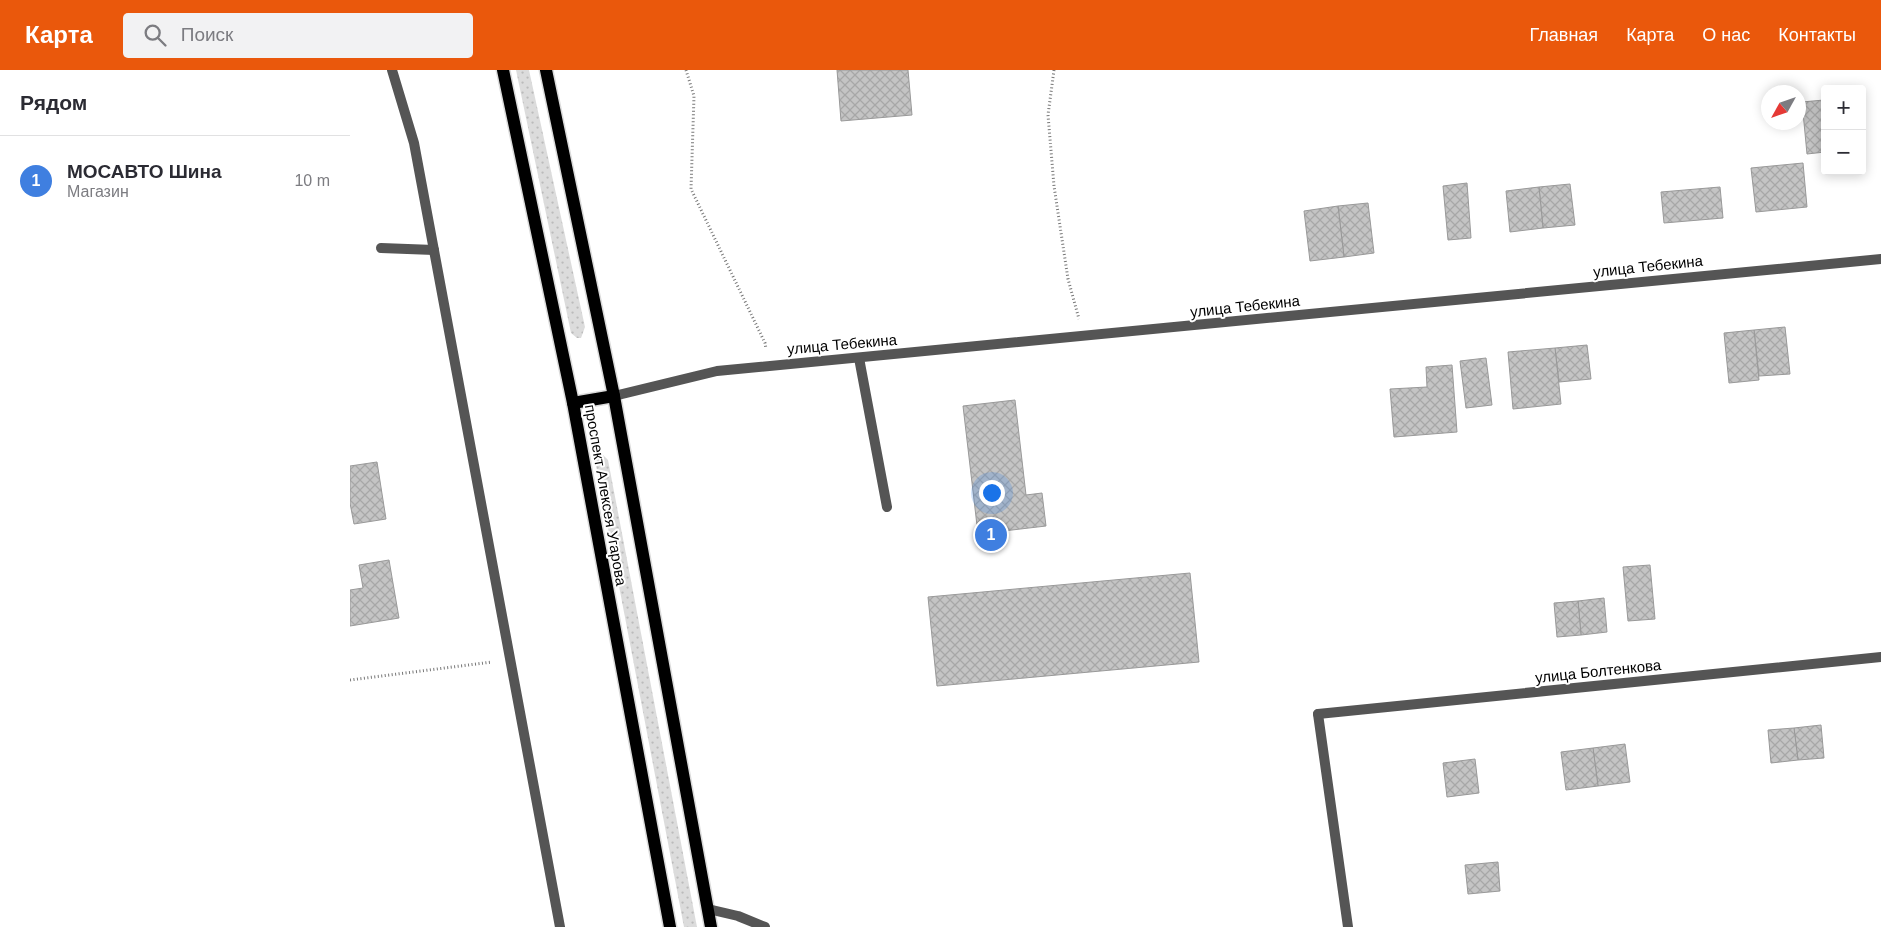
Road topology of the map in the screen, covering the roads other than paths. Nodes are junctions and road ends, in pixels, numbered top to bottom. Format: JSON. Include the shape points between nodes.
{"nodes":[{"id":1,"x":392,"y":70,"type":"edge"},
{"id":2,"x":503,"y":70,"type":"edge"},
{"id":3,"x":546,"y":70,"type":"edge"},
{"id":4,"x":381,"y":248,"type":"dead end"},
{"id":5,"x":434,"y":250,"type":"junction"},
{"id":6,"x":1881,"y":259,"type":"edge"},
{"id":7,"x":859,"y":358,"type":"junction"},
{"id":8,"x":614,"y":396,"type":"junction"},
{"id":9,"x":573,"y":403,"type":"junction"},
{"id":10,"x":887,"y":507,"type":"dead end"},
{"id":11,"x":1881,"y":657,"type":"edge"},
{"id":12,"x":708,"y":909,"type":"junction"},
{"id":13,"x":560,"y":927,"type":"edge"},
{"id":14,"x":670,"y":927,"type":"edge"},
{"id":15,"x":711,"y":927,"type":"edge"},
{"id":16,"x":766,"y":927,"type":"edge"},
{"id":17,"x":1348,"y":927,"type":"edge"}],
"edges":[{"from":1,"to":5,"type":"street","via":[[414,143]]},
{"from":2,"to":9,"type":"main road","name":"проспект Алексея Угарова"},
{"from":3,"to":8,"type":"main road","name":"проспект Алексея Угарова"},
{"from":4,"to":5,"type":"street"},
{"from":5,"to":13,"type":"street"},
{"from":6,"to":7,"type":"street","name":"улица Тебекина"},
{"from":7,"to":8,"type":"street","name":"улица Тебекина","via":[[717,371]]},
{"from":7,"to":10,"type":"street"},
{"from":8,"to":9,"type":"main road"},
{"from":8,"to":12,"type":"main road","name":"проспект Алексея Угарова"},
{"from":9,"to":14,"type":"main road","name":"проспект Алексея Угарова"},
{"from":11,"to":17,"type":"street","name":"улица Болтенкова","via":[[1318,714]]},
{"from":12,"to":15,"type":"main road","name":"проспект Алексея Угарова"},
{"from":12,"to":16,"type":"street"}]}
